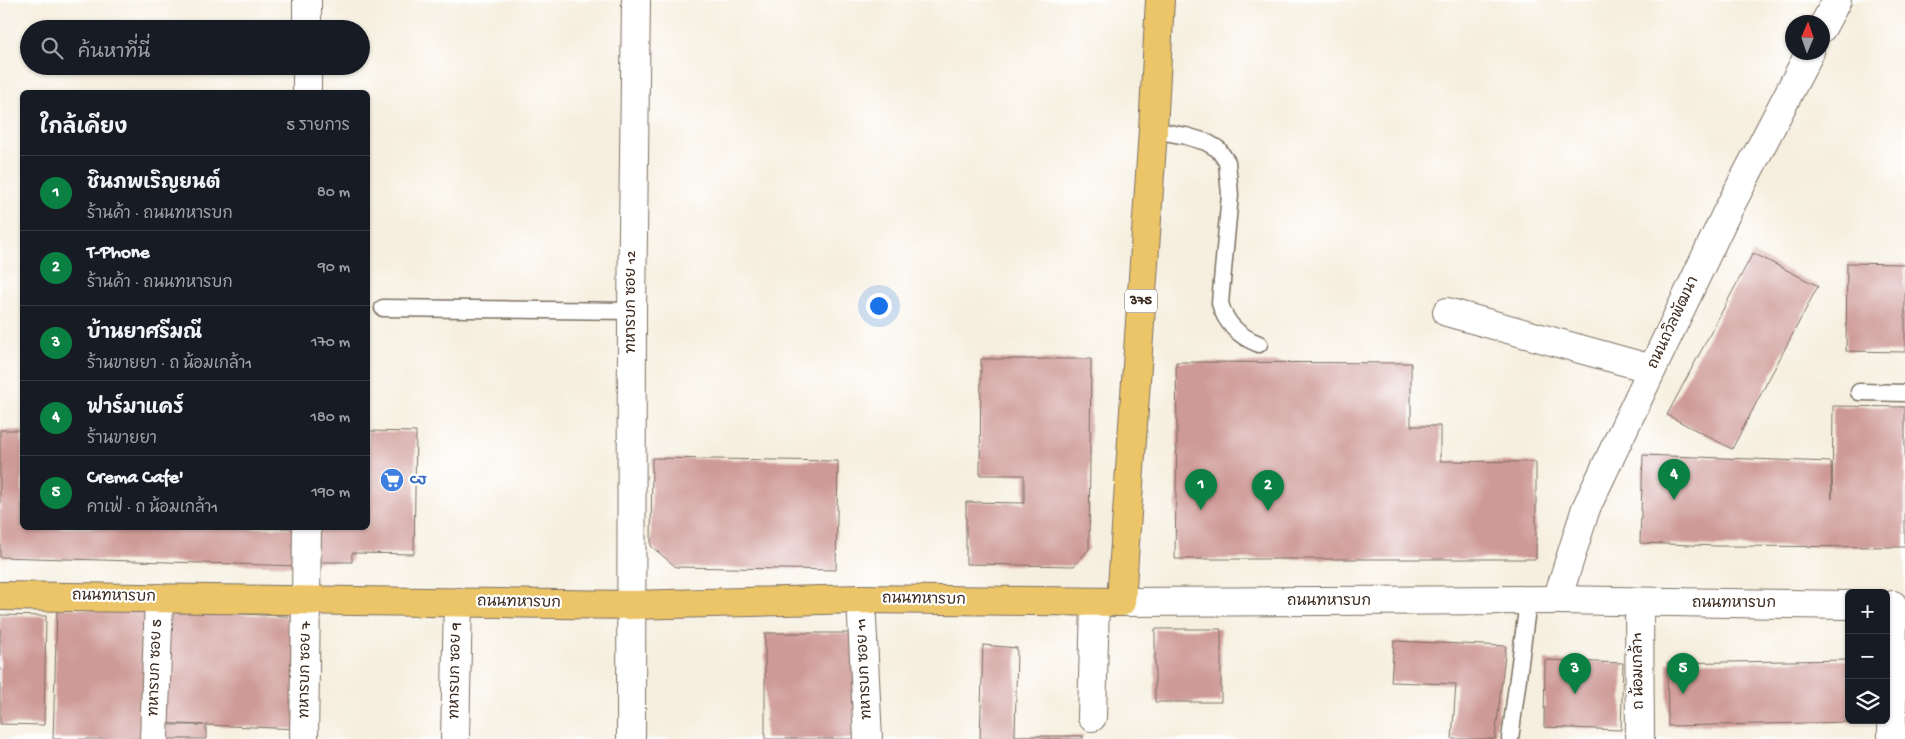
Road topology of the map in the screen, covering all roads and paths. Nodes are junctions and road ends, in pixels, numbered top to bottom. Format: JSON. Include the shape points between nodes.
{"nodes":[{"id":1,"x":307,"y":0,"type":"edge"},
{"id":2,"x":636,"y":0,"type":"edge"},
{"id":3,"x":1160,"y":0,"type":"edge"},
{"id":4,"x":1837,"y":0,"type":"edge"},
{"id":5,"x":1829,"y":15,"type":"edge"},
{"id":6,"x":307,"y":20,"type":"edge"},
{"id":7,"x":1806,"y":60,"type":"edge"},
{"id":8,"x":307,"y":75,"type":"edge"},
{"id":9,"x":307,"y":90,"type":"edge"},
{"id":10,"x":1153,"y":130,"type":"junction"},
{"id":11,"x":383,"y":308,"type":"dead end"},
{"id":12,"x":632,"y":311,"type":"junction"},
{"id":13,"x":1447,"y":312,"type":"dead end"},
{"id":14,"x":1260,"y":344,"type":"dead end"},
{"id":15,"x":1652,"y":369,"type":"junction"},
{"id":16,"x":1859,"y":392,"type":"dead end"},
{"id":17,"x":1905,"y":393,"type":"edge"},
{"id":18,"x":307,"y":530,"type":"edge"},
{"id":19,"x":0,"y":596,"type":"edge"},
{"id":20,"x":159,"y":598,"type":"junction"},
{"id":21,"x":861,"y":599,"type":"junction"},
{"id":22,"x":1557,"y":600,"type":"junction"},
{"id":23,"x":307,"y":601,"type":"junction"},
{"id":24,"x":458,"y":602,"type":"junction"},
{"id":25,"x":1108,"y":602,"type":"junction"},
{"id":26,"x":1528,"y":602,"type":"junction"},
{"id":27,"x":1639,"y":603,"type":"junction"},
{"id":28,"x":1845,"y":604,"type":"edge"},
{"id":29,"x":631,"y":605,"type":"junction"},
{"id":30,"x":1895,"y":605,"type":"edge"},
{"id":31,"x":1092,"y":717,"type":"dead end"},
{"id":32,"x":154,"y":739,"type":"edge"},
{"id":33,"x":304,"y":739,"type":"edge"},
{"id":34,"x":455,"y":739,"type":"edge"},
{"id":35,"x":631,"y":739,"type":"edge"},
{"id":36,"x":868,"y":739,"type":"edge"},
{"id":37,"x":1510,"y":739,"type":"edge"},
{"id":38,"x":1640,"y":739,"type":"edge"},
{"id":39,"x":1892,"y":739,"type":"edge"}],
"edges":[{"from":1,"to":6,"type":"street"},
{"from":2,"to":12,"type":"street","name":"ทหารบก ซอย 12"},
{"from":3,"to":10,"type":"main road","number":"375"},
{"from":4,"to":5,"type":"street"},
{"from":7,"to":15,"type":"street","name":"ถนนถวิลพัฒนา","via":[[1725,216]]},
{"from":8,"to":9,"type":"street"},
{"from":10,"to":14,"type":"lane","via":[[1206,142],[1218,149],[1226,162],[1230,195],[1220,303],[1235,329],[1246,339]]},
{"from":10,"to":25,"type":"main road","number":"375"},
{"from":11,"to":12,"type":"lane"},
{"from":12,"to":29,"type":"street","name":"ทหารบก ซอย 12"},
{"from":13,"to":15,"type":"street"},
{"from":15,"to":22,"type":"street","name":"ถนนถวิลพัฒนา","via":[[1586,508]]},
{"from":16,"to":17,"type":"lane"},
{"from":18,"to":23,"type":"street","name":"ทหารบก ซอย 7"},
{"from":19,"to":20,"type":"main road","name":"ถนนทหารบก"},
{"from":20,"to":23,"type":"main road","name":"ถนนทหารบก"},
{"from":20,"to":32,"type":"street","name":"ทหารบก ซอย 5"},
{"from":21,"to":25,"type":"main road","name":"ถนนทหารบก"},
{"from":21,"to":29,"type":"main road","name":"ถนนทหารบก"},
{"from":21,"to":36,"type":"street","name":"ทหารบก ซอย 11"},
{"from":22,"to":26,"type":"street","name":"ถนนทหารบก"},
{"from":22,"to":27,"type":"street","name":"ถนนทหารบก"},
{"from":23,"to":24,"type":"main road","name":"ถนนทหารบก"},
{"from":23,"to":33,"type":"street","name":"ทหารบก ซอย 7"},
{"from":24,"to":29,"type":"main road","name":"ถนนทหารบก"},
{"from":24,"to":34,"type":"street","name":"ทหารบก ซอย 9"},
{"from":25,"to":26,"type":"street","name":"ถนนทหารบก"},
{"from":25,"to":31,"type":"street"},
{"from":26,"to":37,"type":"lane"},
{"from":27,"to":28,"type":"street","name":"ถนนทหารบก"},
{"from":27,"to":38,"type":"street","name":"ถ น้อมเกล้า1"},
{"from":29,"to":35,"type":"street","name":"ทหารบก ซอย 12"},
{"from":30,"to":39,"type":"street"}]}
